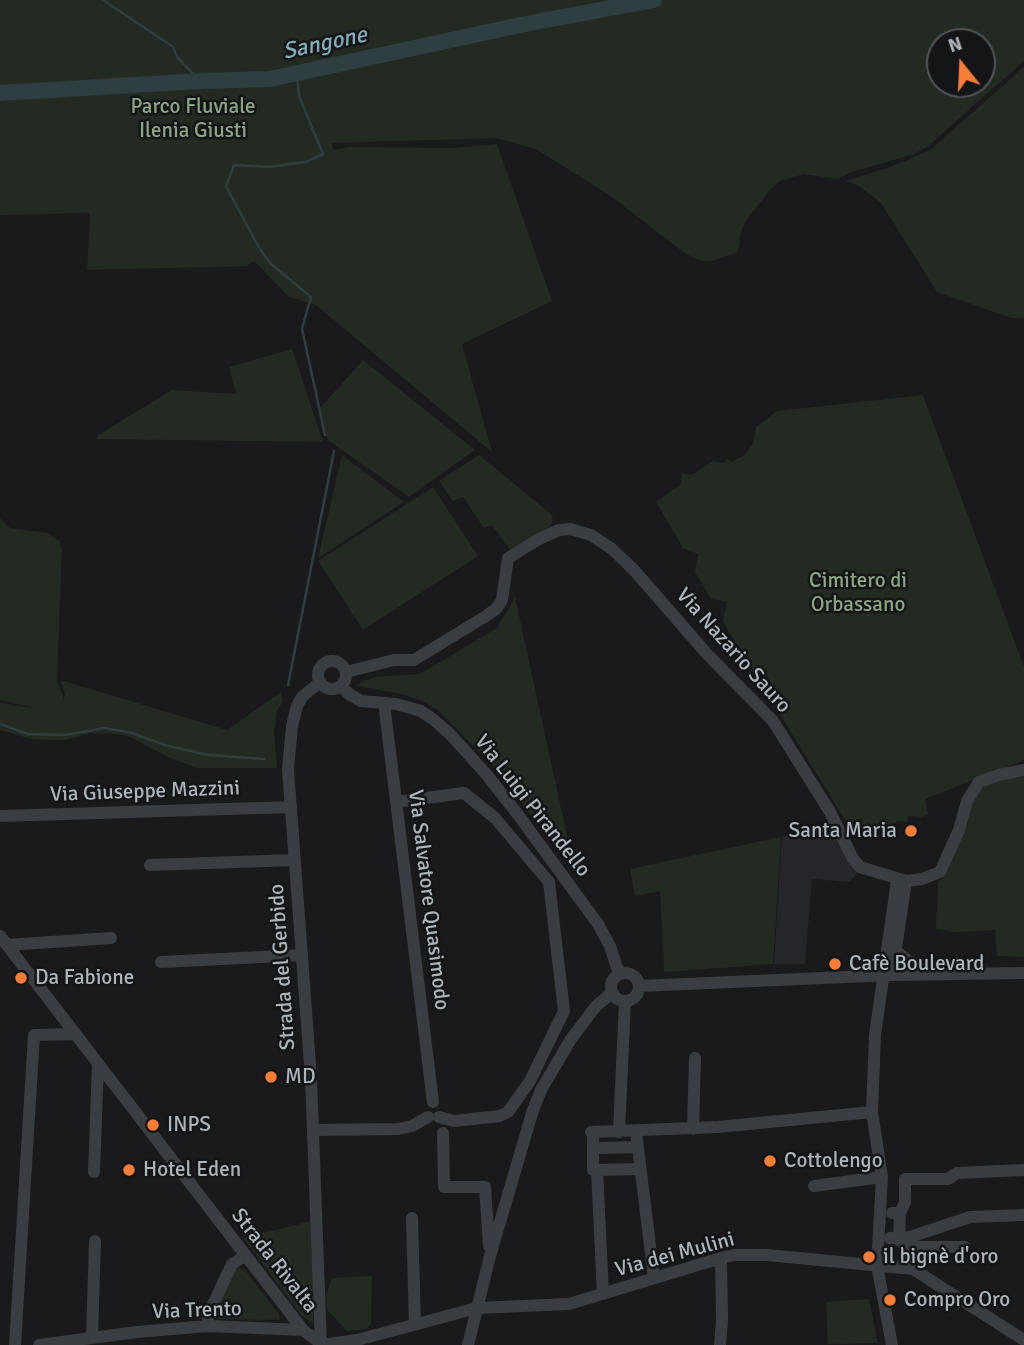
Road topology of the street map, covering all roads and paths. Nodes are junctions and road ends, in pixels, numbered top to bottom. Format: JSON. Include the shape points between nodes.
{"nodes":[{"id":1,"x":346,"y":671,"type":"junction"},
{"id":2,"x":320,"y":682,"type":"junction"},
{"id":3,"x":341,"y":686,"type":"junction"},
{"id":4,"x":384,"y":703,"type":"junction"},
{"id":5,"x":1024,"y":770,"type":"edge"},
{"id":6,"x":396,"y":802,"type":"junction"},
{"id":7,"x":291,"y":807,"type":"junction"},
{"id":8,"x":0,"y":816,"type":"edge"},
{"id":9,"x":294,"y":859,"type":"junction"},
{"id":10,"x":150,"y":864,"type":"dead end"},
{"id":11,"x":902,"y":881,"type":"junction"},
{"id":12,"x":111,"y":938,"type":"dead end"},
{"id":13,"x":3,"y":941,"type":"edge"},
{"id":14,"x":896,"y":951,"type":"junction"},
{"id":15,"x":302,"y":955,"type":"junction"},
{"id":16,"x":161,"y":962,"type":"dead end"},
{"id":17,"x":622,"y":973,"type":"junction"},
{"id":18,"x":1024,"y":973,"type":"edge"},
{"id":19,"x":940,"y":974,"type":"junction"},
{"id":20,"x":888,"y":975,"type":"junction"},
{"id":21,"x":639,"y":986,"type":"junction"},
{"id":22,"x":612,"y":993,"type":"junction"},
{"id":23,"x":625,"y":1001,"type":"junction"},
{"id":24,"x":75,"y":1034,"type":"junction"},
{"id":25,"x":695,"y":1058,"type":"dead end"},
{"id":26,"x":98,"y":1064,"type":"junction"},
{"id":27,"x":872,"y":1112,"type":"junction"},
{"id":28,"x":433,"y":1117,"type":"junction"},
{"id":29,"x":693,"y":1129,"type":"junction"},
{"id":30,"x":314,"y":1130,"type":"junction"},
{"id":31,"x":619,"y":1132,"type":"junction"},
{"id":32,"x":636,"y":1132,"type":"junction"},
{"id":33,"x":443,"y":1133,"type":"dead end"},
{"id":34,"x":638,"y":1147,"type":"junction"},
{"id":35,"x":601,"y":1148,"type":"dead end"},
{"id":36,"x":640,"y":1169,"type":"junction"},
{"id":37,"x":597,"y":1170,"type":"junction"},
{"id":38,"x":1024,"y":1170,"type":"edge"},
{"id":39,"x":94,"y":1172,"type":"dead end"},
{"id":40,"x":882,"y":1177,"type":"junction"},
{"id":41,"x":814,"y":1186,"type":"dead end"},
{"id":42,"x":881,"y":1212,"type":"junction"},
{"id":43,"x":900,"y":1213,"type":"junction"},
{"id":44,"x":1024,"y":1215,"type":"edge"},
{"id":45,"x":412,"y":1218,"type":"dead end"},
{"id":46,"x":880,"y":1238,"type":"junction"},
{"id":47,"x":899,"y":1238,"type":"junction"},
{"id":48,"x":95,"y":1241,"type":"dead end"},
{"id":49,"x":965,"y":1247,"type":"dead end"},
{"id":50,"x":245,"y":1256,"type":"junction"},
{"id":51,"x":490,"y":1256,"type":"junction"},
{"id":52,"x":721,"y":1258,"type":"junction"},
{"id":53,"x":877,"y":1265,"type":"junction"},
{"id":54,"x":654,"y":1278,"type":"junction"},
{"id":55,"x":603,"y":1294,"type":"junction"},
{"id":56,"x":477,"y":1308,"type":"junction"},
{"id":57,"x":415,"y":1324,"type":"junction"},
{"id":58,"x":208,"y":1326,"type":"junction"},
{"id":59,"x":303,"y":1330,"type":"junction"},
{"id":60,"x":92,"y":1337,"type":"junction"},
{"id":61,"x":1024,"y":1340,"type":"edge"},
{"id":62,"x":15,"y":1345,"type":"edge"},
{"id":63,"x":39,"y":1345,"type":"edge"},
{"id":64,"x":322,"y":1345,"type":"edge"},
{"id":65,"x":468,"y":1345,"type":"edge"},
{"id":66,"x":720,"y":1345,"type":"edge"},
{"id":67,"x":892,"y":1345,"type":"edge"}],
"edges":[{"from":1,"to":2,"type":"street","via":[[339,662],[327,662],[318,670]]},
{"from":1,"to":3,"type":"street"},
{"from":1,"to":11,"type":"street","name":"Via Nazario Sauro","via":[[414,660],[486,616],[502,600],[508,558],[564,529],[591,536],[634,570],[773,721],[860,867]]},
{"from":2,"to":3,"type":"street","via":[[330,689]]},
{"from":2,"to":7,"type":"street","name":"Strada del Gerbido","via":[[302,697],[294,714],[288,769]]},
{"from":3,"to":4,"type":"street","name":"Via Luigi Pirandello","via":[[361,701]]},
{"from":4,"to":6,"type":"street","name":"Via Salvatore Quasimodo"},
{"from":4,"to":17,"type":"street","name":"Via Luigi Pirandello","via":[[421,711],[434,720],[488,775],[598,924]]},
{"from":5,"to":11,"type":"street","via":[[979,782],[967,801],[940,873]]},
{"from":6,"to":28,"type":"street","name":"Via Salvatore Quasimodo","via":[[433,1102],[425,1109]]},
{"from":6,"to":28,"type":"street","via":[[464,793],[495,818],[549,882],[565,1011],[530,1081],[508,1112],[454,1121]]},
{"from":7,"to":8,"type":"street","name":"Via Giuseppe Mazzini"},
{"from":7,"to":9,"type":"street","name":"Strada del Gerbido"},
{"from":9,"to":10,"type":"street"},
{"from":9,"to":15,"type":"street","name":"Strada del Gerbido"},
{"from":11,"to":14,"type":"street"},
{"from":11,"to":20,"type":"street"},
{"from":12,"to":13,"type":"street"},
{"from":13,"to":24,"type":"street","name":"Strada Rivalta"},
{"from":14,"to":19,"type":"street"},
{"from":14,"to":20,"type":"street"},
{"from":15,"to":16,"type":"street"},
{"from":15,"to":30,"type":"street","name":"Strada del Gerbido"},
{"from":17,"to":21,"type":"street","via":[[633,975]]},
{"from":17,"to":22,"type":"street","via":[[611,983]]},
{"from":18,"to":19,"type":"street"},
{"from":19,"to":20,"type":"street"},
{"from":20,"to":21,"type":"street"},
{"from":20,"to":27,"type":"street","via":[[875,1035]]},
{"from":21,"to":23,"type":"street","via":[[637,996]]},
{"from":22,"to":23,"type":"street"},
{"from":22,"to":51,"type":"street","via":[[571,1039],[541,1090]]},
{"from":23,"to":31,"type":"street"},
{"from":24,"to":26,"type":"street","name":"Strada Rivalta"},
{"from":24,"to":62,"type":"street","via":[[34,1035]]},
{"from":25,"to":29,"type":"street"},
{"from":26,"to":39,"type":"street"},
{"from":26,"to":50,"type":"street","name":"Strada Rivalta"},
{"from":27,"to":29,"type":"street"},
{"from":27,"to":40,"type":"street"},
{"from":28,"to":30,"type":"street","via":[[398,1129]]},
{"from":29,"to":32,"type":"street"},
{"from":30,"to":64,"type":"street","name":"Strada del Gerbido"},
{"from":31,"to":32,"type":"street"},
{"from":31,"to":37,"type":"street","via":[[592,1134],[593,1170]]},
{"from":32,"to":34,"type":"street"},
{"from":33,"to":51,"type":"street","via":[[444,1187],[485,1187]]},
{"from":34,"to":35,"type":"street"},
{"from":34,"to":36,"type":"street"},
{"from":36,"to":37,"type":"street"},
{"from":36,"to":54,"type":"street"},
{"from":37,"to":55,"type":"street"},
{"from":38,"to":43,"type":"street","via":[[957,1173],[948,1179],[905,1178]]},
{"from":40,"to":41,"type":"street"},
{"from":40,"to":42,"type":"street"},
{"from":42,"to":43,"type":"street"},
{"from":42,"to":46,"type":"street"},
{"from":43,"to":47,"type":"street"},
{"from":44,"to":47,"type":"street","via":[[970,1217]]},
{"from":45,"to":57,"type":"street"},
{"from":46,"to":47,"type":"street"},
{"from":46,"to":53,"type":"street"},
{"from":47,"to":49,"type":"street","via":[[905,1247]]},
{"from":48,"to":60,"type":"street"},
{"from":50,"to":58,"type":"street","via":[[232,1264],[208,1315]]},
{"from":50,"to":59,"type":"street","name":"Strada Rivalta"},
{"from":51,"to":56,"type":"street"},
{"from":52,"to":53,"type":"street","name":"Via dei Mulini","via":[[752,1255]]},
{"from":52,"to":54,"type":"street","name":"Via dei Mulini"},
{"from":52,"to":66,"type":"street"},
{"from":53,"to":61,"type":"street","name":"Via dei Mulini","via":[[914,1269]]},
{"from":53,"to":67,"type":"street"},
{"from":54,"to":55,"type":"street","name":"Via dei Mulini"},
{"from":55,"to":56,"type":"street","name":"Via dei Mulini","via":[[569,1304]]},
{"from":56,"to":57,"type":"street","name":"Via dei Mulini"},
{"from":56,"to":65,"type":"street"},
{"from":57,"to":64,"type":"street","name":"Via dei Mulini"},
{"from":58,"to":59,"type":"street","name":"Via Trento"},
{"from":58,"to":60,"type":"street","name":"Via Trento"},
{"from":59,"to":64,"type":"street","name":"Strada Rivalta"},
{"from":60,"to":63,"type":"street","name":"Via Trento"}]}
